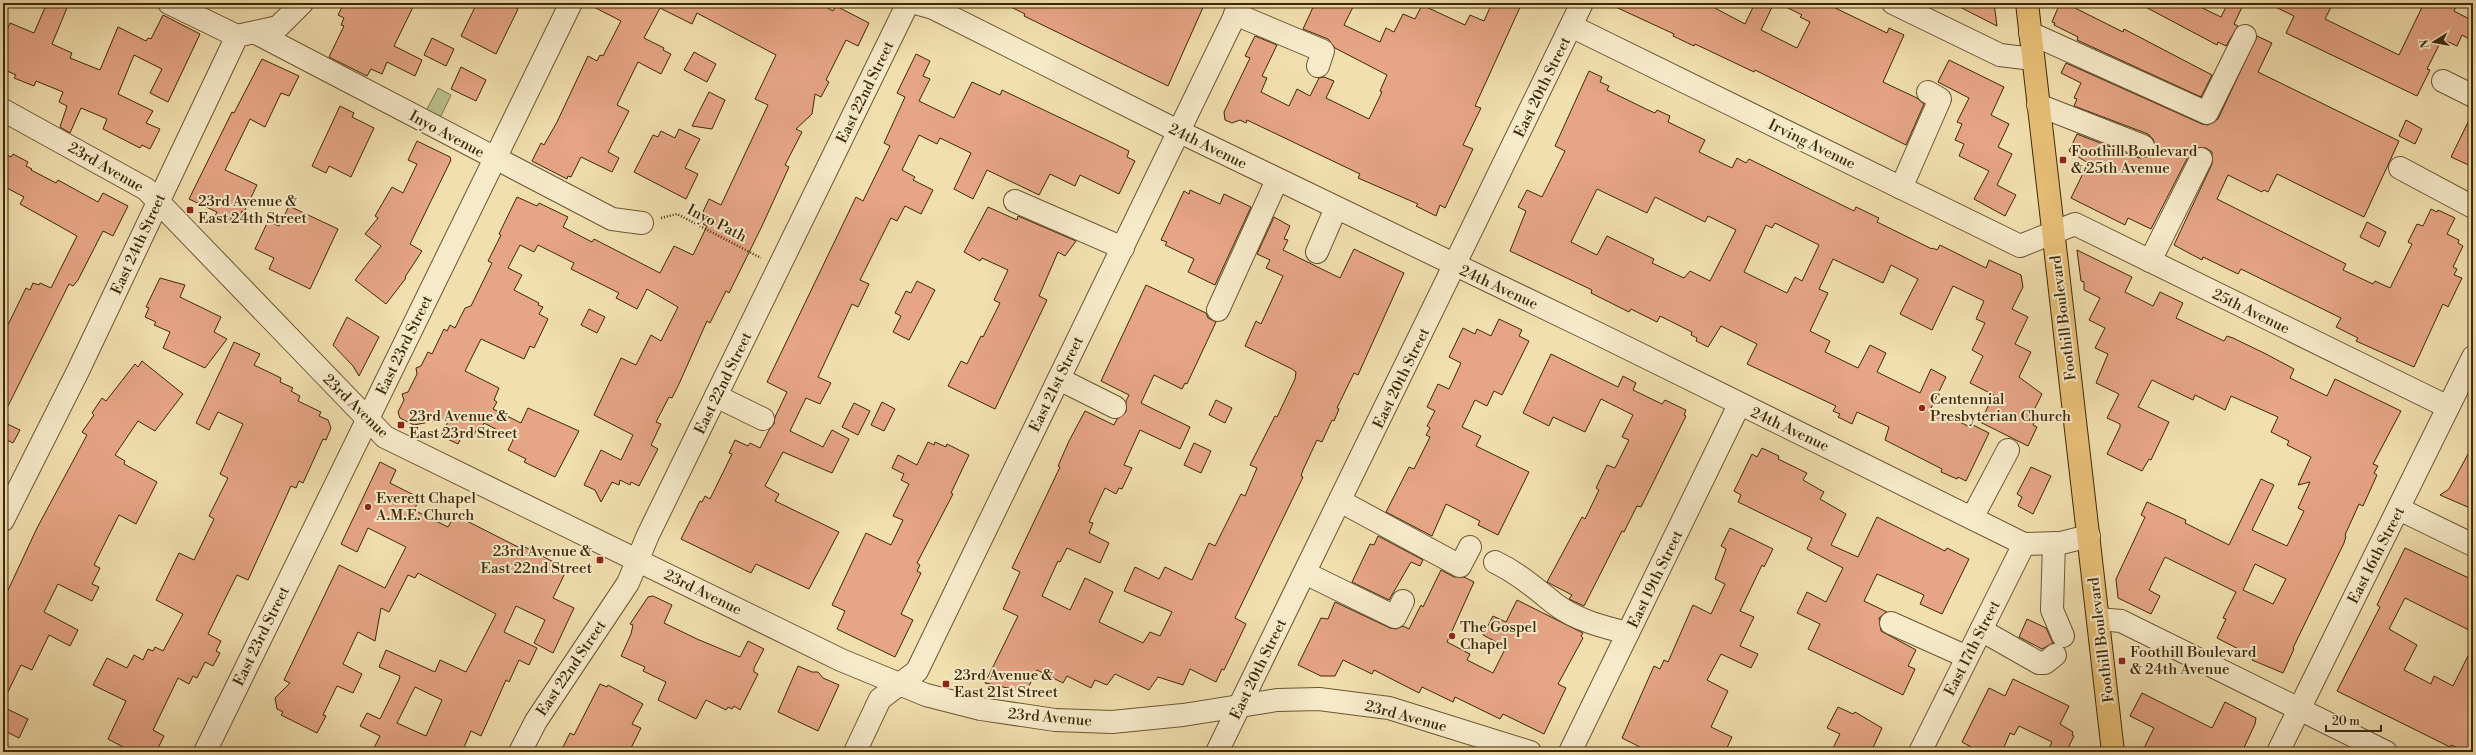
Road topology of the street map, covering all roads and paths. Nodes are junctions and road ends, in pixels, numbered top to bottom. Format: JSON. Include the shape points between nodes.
{"nodes":[{"id":1,"x":169,"y":3,"type":"edge"},
{"id":2,"x":302,"y":3,"type":"edge"},
{"id":3,"x":571,"y":3,"type":"edge"},
{"id":4,"x":908,"y":3,"type":"edge"},
{"id":5,"x":915,"y":3,"type":"edge"},
{"id":6,"x":1582,"y":3,"type":"edge"},
{"id":7,"x":1893,"y":3,"type":"edge"},
{"id":8,"x":2026,"y":3,"type":"edge"},
{"id":9,"x":1238,"y":9,"type":"edge"},
{"id":10,"x":1571,"y":26,"type":"junction"},
{"id":11,"x":2030,"y":33,"type":"junction"},
{"id":12,"x":246,"y":34,"type":"junction"},
{"id":13,"x":2245,"y":36,"type":"dead end"},
{"id":14,"x":2033,"y":59,"type":"junction"},
{"id":15,"x":1318,"y":66,"type":"dead end"},
{"id":16,"x":2443,"y":81,"type":"dead end"},
{"id":17,"x":1928,"y":92,"type":"dead end"},
{"id":18,"x":2473,"y":96,"type":"edge"},
{"id":19,"x":2038,"y":105,"type":"junction"},
{"id":20,"x":3,"y":110,"type":"edge"},
{"id":21,"x":1180,"y":132,"type":"junction"},
{"id":22,"x":2143,"y":146,"type":"dead end"},
{"id":23,"x":495,"y":159,"type":"junction"},
{"id":24,"x":2201,"y":159,"type":"dead end"},
{"id":25,"x":2400,"y":168,"type":"dead end"},
{"id":26,"x":1277,"y":180,"type":"junction"},
{"id":27,"x":1901,"y":188,"type":"junction"},
{"id":28,"x":1015,"y":201,"type":"dead end"},
{"id":29,"x":158,"y":202,"type":"junction"},
{"id":30,"x":2473,"y":207,"type":"edge"},
{"id":31,"x":1336,"y":208,"type":"junction"},
{"id":32,"x":642,"y":223,"type":"joint"},
{"id":33,"x":2053,"y":233,"type":"junction"},
{"id":34,"x":1123,"y":248,"type":"junction"},
{"id":35,"x":1317,"y":252,"type":"dead end"},
{"id":36,"x":2150,"y":261,"type":"junction"},
{"id":37,"x":780,"y":267,"type":"junction"},
{"id":38,"x":1456,"y":267,"type":"junction"},
{"id":39,"x":1218,"y":310,"type":"dead end"},
{"id":40,"x":2473,"y":357,"type":"edge"},
{"id":41,"x":1059,"y":379,"type":"junction"},
{"id":42,"x":716,"y":396,"type":"junction"},
{"id":43,"x":1739,"y":405,"type":"junction"},
{"id":44,"x":1115,"y":407,"type":"dead end"},
{"id":45,"x":2448,"y":407,"type":"junction"},
{"id":46,"x":368,"y":419,"type":"junction"},
{"id":47,"x":763,"y":419,"type":"dead end"},
{"id":48,"x":2008,"y":450,"type":"dead end"},
{"id":49,"x":11,"y":490,"type":"edge"},
{"id":50,"x":1340,"y":502,"type":"junction"},
{"id":51,"x":2399,"y":509,"type":"junction"},
{"id":52,"x":1972,"y":518,"type":"junction"},
{"id":53,"x":3,"y":520,"type":"edge"},
{"id":54,"x":2089,"y":536,"type":"junction"},
{"id":55,"x":2054,"y":543,"type":"junction"},
{"id":56,"x":2024,"y":544,"type":"junction"},
{"id":57,"x":2473,"y":545,"type":"edge"},
{"id":58,"x":1470,"y":547,"type":"dead end"},
{"id":59,"x":637,"y":560,"type":"junction"},
{"id":60,"x":1495,"y":562,"type":"dead end"},
{"id":61,"x":1305,"y":573,"type":"junction"},
{"id":62,"x":1403,"y":601,"type":"dead end"},
{"id":63,"x":2099,"y":619,"type":"junction"},
{"id":64,"x":1891,"y":623,"type":"dead end"},
{"id":65,"x":1981,"y":630,"type":"junction"},
{"id":66,"x":1628,"y":633,"type":"junction"},
{"id":67,"x":1967,"y":657,"type":"junction"},
{"id":68,"x":899,"y":685,"type":"junction"},
{"id":69,"x":1240,"y":705,"type":"junction"},
{"id":70,"x":2299,"y":708,"type":"junction"},
{"id":71,"x":205,"y":752,"type":"edge"},
{"id":72,"x":520,"y":752,"type":"edge"},
{"id":73,"x":855,"y":752,"type":"edge"},
{"id":74,"x":1217,"y":752,"type":"edge"},
{"id":75,"x":1530,"y":752,"type":"edge"},
{"id":76,"x":1570,"y":752,"type":"edge"},
{"id":77,"x":1920,"y":752,"type":"edge"},
{"id":78,"x":2114,"y":752,"type":"edge"},
{"id":79,"x":2278,"y":752,"type":"edge"},
{"id":80,"x":2386,"y":752,"type":"edge"}],
"edges":[{"from":1,"to":12,"type":"street","name":"Inyo Avenue"},
{"from":2,"to":12,"type":"street","via":[[278,27]]},
{"from":3,"to":23,"type":"street","name":"East 23rd Street"},
{"from":4,"to":37,"type":"street","name":"East 22nd Street"},
{"from":5,"to":21,"type":"street","name":"24th Avenue","via":[[933,8]]},
{"from":6,"to":10,"type":"street","name":"East 20th Street"},
{"from":7,"to":14,"type":"street","via":[[2000,55]]},
{"from":8,"to":11,"type":"main road","name":"Foothill Boulevard"},
{"from":9,"to":15,"type":"street","via":[[1323,51]]},
{"from":9,"to":21,"type":"street","name":"East 21st Street"},
{"from":10,"to":27,"type":"street","name":"Irving Avenue"},
{"from":10,"to":38,"type":"street","name":"East 20th Street"},
{"from":11,"to":13,"type":"street","via":[[2207,113]]},
{"from":11,"to":14,"type":"main road","name":"Foothill Boulevard"},
{"from":12,"to":23,"type":"street","name":"Inyo Avenue"},
{"from":12,"to":29,"type":"street","name":"East 24th Street"},
{"from":14,"to":19,"type":"main road","name":"Foothill Boulevard"},
{"from":16,"to":18,"type":"street"},
{"from":17,"to":27,"type":"street","via":[[1940,99]]},
{"from":19,"to":22,"type":"street"},
{"from":19,"to":33,"type":"main road","name":"Foothill Boulevard"},
{"from":20,"to":29,"type":"street","name":"23rd Avenue","via":[[130,179],[146,189]]},
{"from":21,"to":26,"type":"street","name":"24th Avenue"},
{"from":21,"to":34,"type":"street","name":"East 21st Street"},
{"from":23,"to":32,"type":"street","name":"Inyo Avenue","via":[[612,219]]},
{"from":23,"to":46,"type":"street","name":"East 23rd Street"},
{"from":24,"to":36,"type":"street"},
{"from":25,"to":30,"type":"street"},
{"from":26,"to":31,"type":"street","name":"24th Avenue"},
{"from":26,"to":39,"type":"street"},
{"from":27,"to":33,"type":"street","name":"Irving Avenue","via":[[2020,246]]},
{"from":28,"to":34,"type":"street"},
{"from":29,"to":46,"type":"street","name":"23rd Avenue"},
{"from":29,"to":49,"type":"street","name":"East 24th Street"},
{"from":31,"to":35,"type":"street"},
{"from":31,"to":38,"type":"street","name":"24th Avenue"},
{"from":32,"to":37,"type":"path","name":"Inyo Path","via":[[677,214]]},
{"from":33,"to":36,"type":"street","name":"25th Avenue","via":[[2075,224]]},
{"from":33,"to":54,"type":"main road","name":"Foothill Boulevard"},
{"from":34,"to":41,"type":"street","name":"East 21st Street"},
{"from":36,"to":45,"type":"street","name":"25th Avenue"},
{"from":37,"to":42,"type":"street","name":"East 22nd Street"},
{"from":38,"to":43,"type":"street","name":"24th Avenue","via":[[1605,337]]},
{"from":38,"to":50,"type":"street","name":"East 20th Street"},
{"from":40,"to":45,"type":"street","name":"East 16th Street"},
{"from":41,"to":44,"type":"street"},
{"from":41,"to":68,"type":"street","name":"East 21st Street","via":[[917,670]]},
{"from":42,"to":47,"type":"street"},
{"from":42,"to":59,"type":"street","name":"East 22nd Street"},
{"from":43,"to":52,"type":"street","name":"24th Avenue"},
{"from":43,"to":66,"type":"street","name":"East 19th Street"},
{"from":45,"to":51,"type":"street","name":"East 16th Street"},
{"from":46,"to":59,"type":"street","name":"23rd Avenue","via":[[393,442]]},
{"from":46,"to":71,"type":"street","name":"East 23rd Street"},
{"from":48,"to":52,"type":"street"},
{"from":49,"to":53,"type":"street","name":"East 24th Street"},
{"from":50,"to":58,"type":"street","via":[[1460,566]]},
{"from":50,"to":61,"type":"street","name":"East 20th Street"},
{"from":51,"to":57,"type":"street"},
{"from":51,"to":70,"type":"street","name":"East 16th Street"},
{"from":52,"to":56,"type":"street","name":"24th Avenue"},
{"from":54,"to":55,"type":"street","name":"24th Avenue"},
{"from":54,"to":63,"type":"main road","name":"Foothill Boulevard"},
{"from":55,"to":56,"type":"street","name":"24th Avenue"},
{"from":55,"to":65,"type":"street","via":[[2052,610],[2059,645],[2046,663],[2039,663]]},
{"from":56,"to":65,"type":"street","name":"East 17th Street"},
{"from":59,"to":68,"type":"street","name":"23rd Avenue","via":[[841,660]]},
{"from":59,"to":72,"type":"street","name":"East 22nd Street","via":[[628,583],[536,721]]},
{"from":60,"to":66,"type":"street","via":[[1578,616],[1600,626]]},
{"from":61,"to":62,"type":"street","via":[[1395,617]]},
{"from":61,"to":69,"type":"street","name":"East 20th Street"},
{"from":63,"to":70,"type":"street","via":[[2121,621]]},
{"from":63,"to":78,"type":"main road","name":"Foothill Boulevard"},
{"from":64,"to":67,"type":"street"},
{"from":65,"to":67,"type":"street","name":"East 17th Street"},
{"from":66,"to":76,"type":"street","name":"East 19th Street"},
{"from":67,"to":77,"type":"street","name":"East 17th Street"},
{"from":68,"to":69,"type":"street","name":"23rd Avenue","via":[[981,709],[1055,720],[1112,722],[1183,715]]},
{"from":68,"to":73,"type":"street","name":"East 21st Street","via":[[880,699]]},
{"from":69,"to":74,"type":"street","name":"East 20th Street"},
{"from":69,"to":75,"type":"street","name":"23rd Avenue","via":[[1277,700],[1319,699],[1365,704],[1389,708]]},
{"from":70,"to":79,"type":"street","name":"East 16th Street"},
{"from":70,"to":80,"type":"street"}]}
